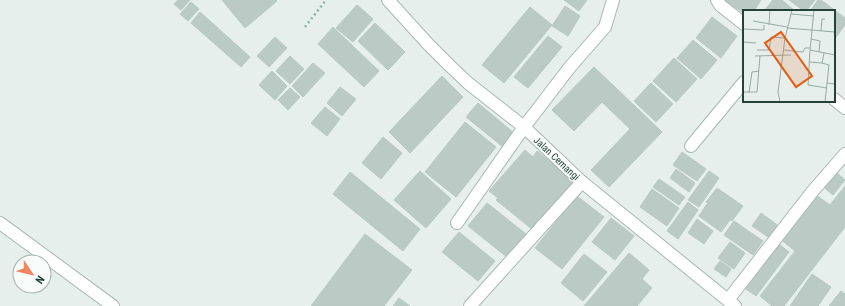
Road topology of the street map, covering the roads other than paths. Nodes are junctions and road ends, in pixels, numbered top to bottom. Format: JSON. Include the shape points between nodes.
{"nodes":[{"id":1,"x":388,"y":0,"type":"edge"},
{"id":2,"x":613,"y":0,"type":"edge"},
{"id":3,"x":717,"y":0,"type":"edge"},
{"id":4,"x":743,"y":23,"type":"edge"},
{"id":5,"x":743,"y":83,"type":"edge"},
{"id":6,"x":835,"y":100,"type":"edge"},
{"id":7,"x":845,"y":108,"type":"edge"},
{"id":8,"x":524,"y":127,"type":"junction"},
{"id":9,"x":692,"y":146,"type":"dead end"},
{"id":10,"x":845,"y":154,"type":"edge"},
{"id":11,"x":582,"y":182,"type":"junction"},
{"id":12,"x":0,"y":223,"type":"edge"},
{"id":13,"x":458,"y":223,"type":"dead end"},
{"id":14,"x":732,"y":303,"type":"edge"},
{"id":15,"x":113,"y":306,"type":"edge"},
{"id":16,"x":470,"y":306,"type":"edge"}],
"edges":[{"from":1,"to":8,"type":"street","name":"Jalan Cemangi","via":[[450,66]]},
{"from":2,"to":8,"type":"street","via":[[605,27],[570,67]]},
{"from":3,"to":4,"type":"street"},
{"from":5,"to":9,"type":"street"},
{"from":6,"to":7,"type":"street"},
{"from":8,"to":11,"type":"street","name":"Jalan Cemangi"},
{"from":8,"to":13,"type":"street"},
{"from":10,"to":14,"type":"street","via":[[812,192]]},
{"from":11,"to":14,"type":"street","name":"Jalan Cemangi"},
{"from":11,"to":16,"type":"street"},
{"from":12,"to":15,"type":"street"}]}
